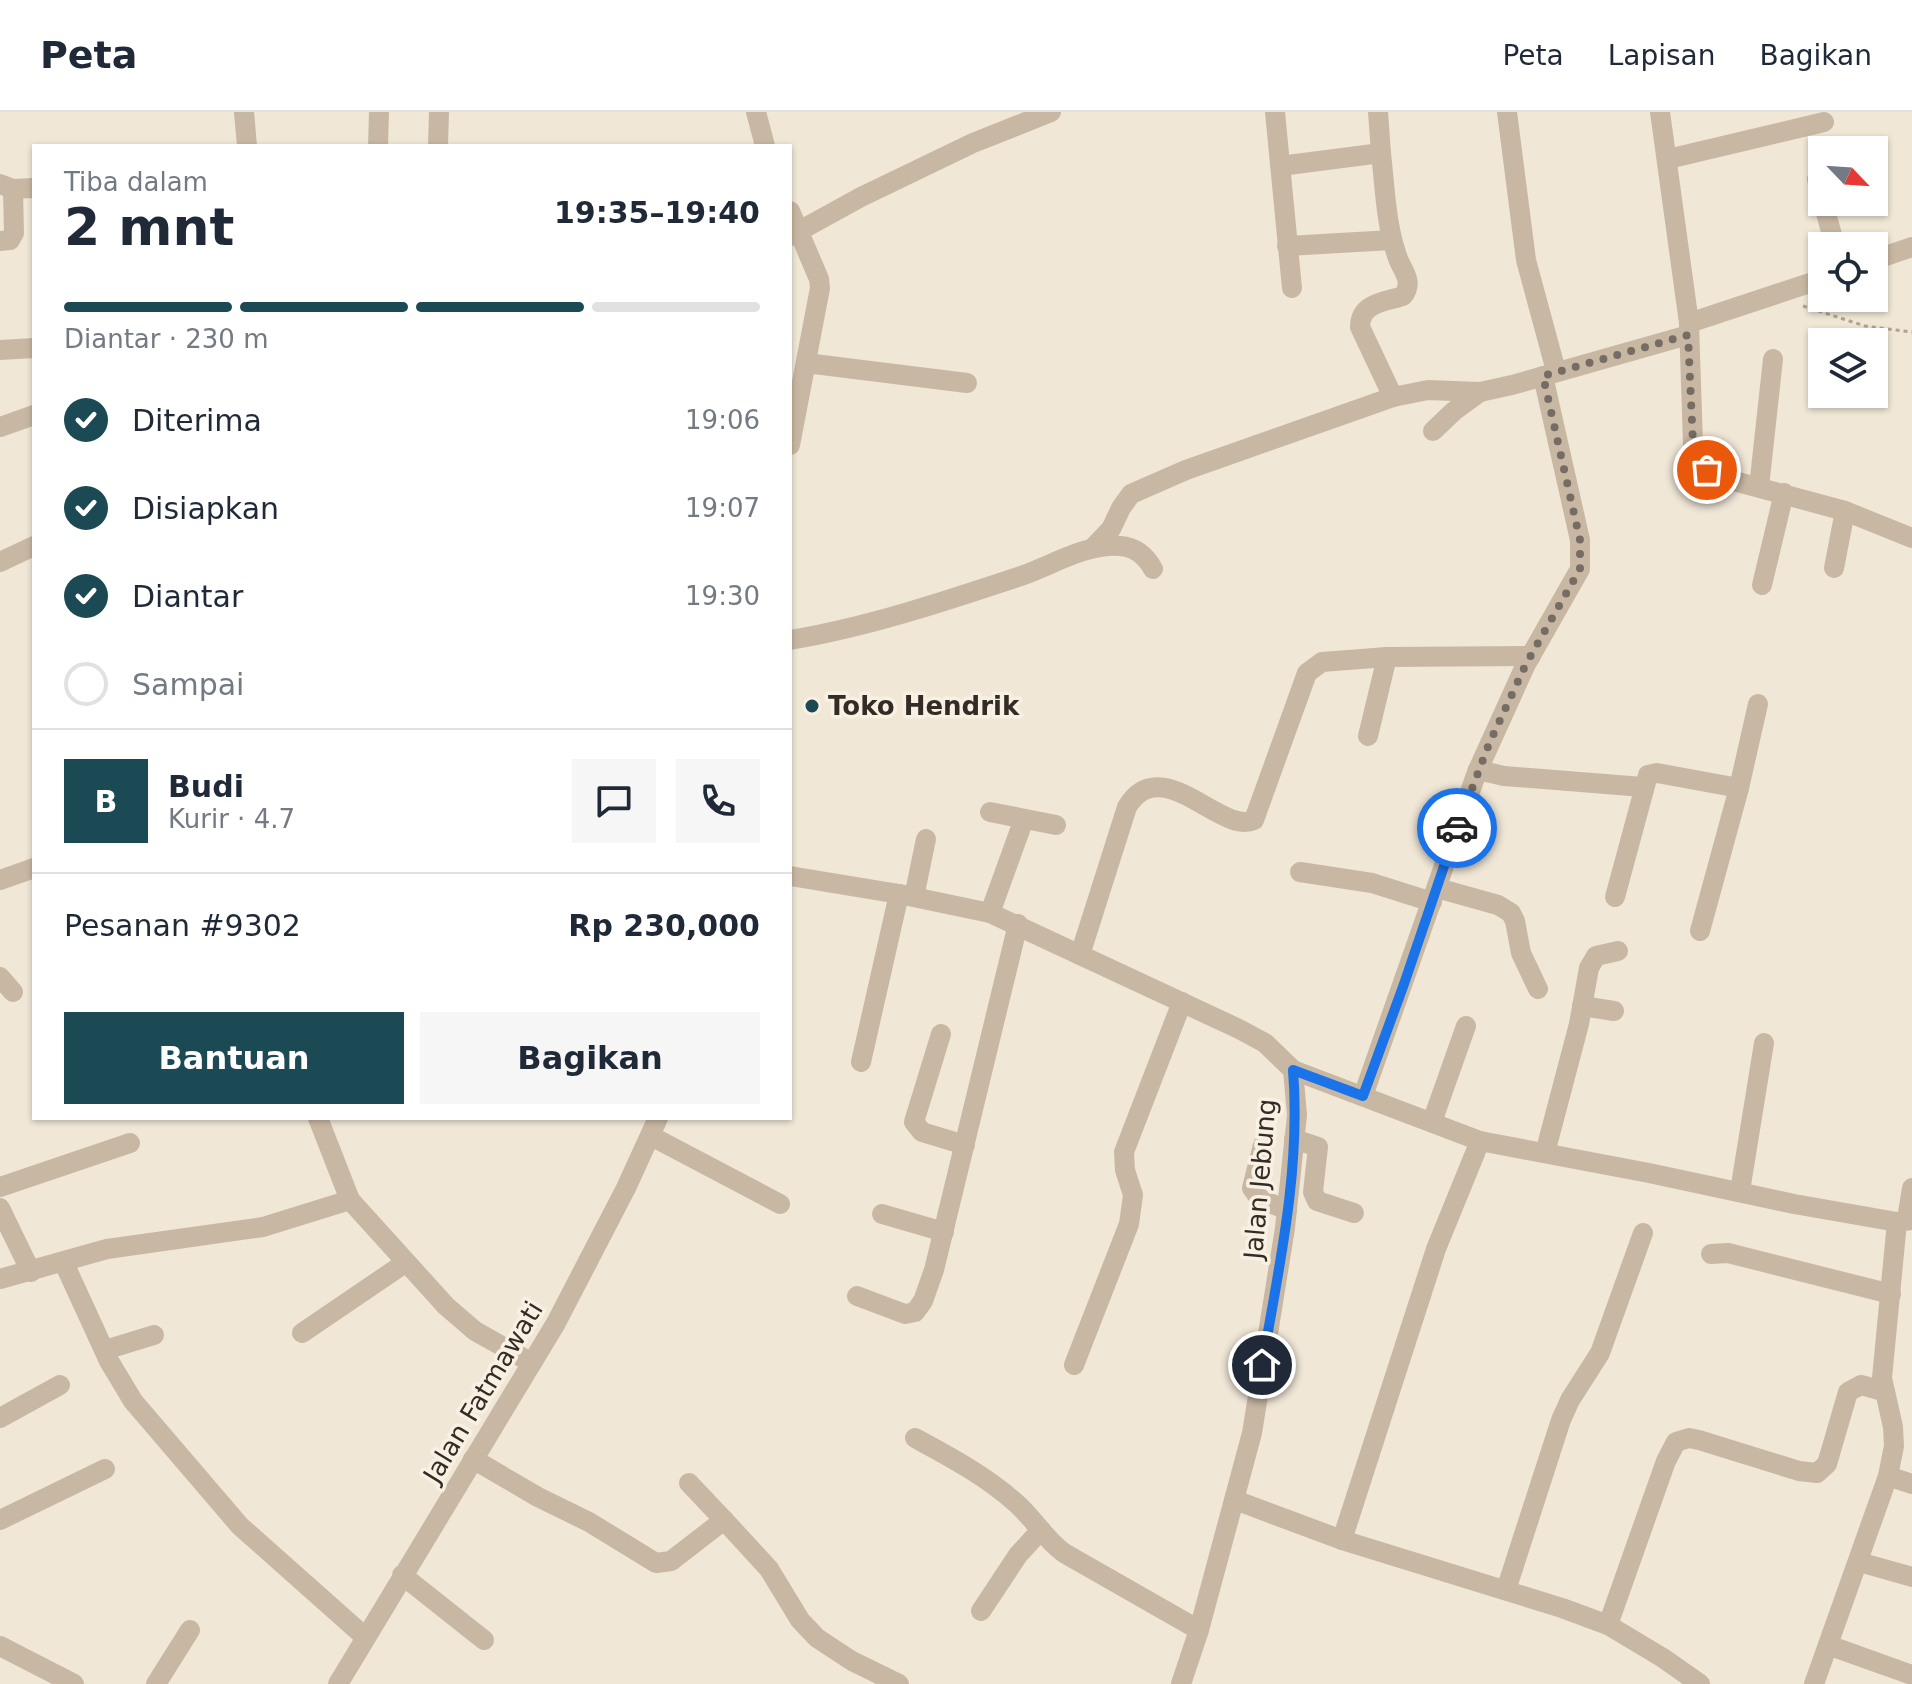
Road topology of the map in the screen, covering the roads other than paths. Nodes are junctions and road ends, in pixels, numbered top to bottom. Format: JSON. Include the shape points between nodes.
{"nodes":[{"id":1,"x":244,"y":112,"type":"edge"},
{"id":2,"x":379,"y":112,"type":"edge"},
{"id":3,"x":439,"y":112,"type":"edge"},
{"id":4,"x":756,"y":112,"type":"edge"},
{"id":5,"x":1051,"y":112,"type":"edge"},
{"id":6,"x":1275,"y":112,"type":"edge"},
{"id":7,"x":1378,"y":112,"type":"edge"},
{"id":8,"x":1507,"y":112,"type":"edge"},
{"id":9,"x":1660,"y":112,"type":"edge"},
{"id":10,"x":1824,"y":122,"type":"dead end"},
{"id":11,"x":247,"y":144,"type":"edge"},
{"id":12,"x":378,"y":144,"type":"edge"},
{"id":13,"x":438,"y":144,"type":"edge"},
{"id":14,"x":764,"y":144,"type":"edge"},
{"id":15,"x":1381,"y":153,"type":"junction"},
{"id":16,"x":1668,"y":159,"type":"junction"},
{"id":17,"x":1280,"y":164,"type":"junction"},
{"id":18,"x":6,"y":187,"type":"edge"},
{"id":19,"x":32,"y":188,"type":"edge"},
{"id":20,"x":794,"y":234,"type":"edge"},
{"id":21,"x":1392,"y":240,"type":"junction"},
{"id":22,"x":0,"y":241,"type":"edge"},
{"id":23,"x":1287,"y":246,"type":"junction"},
{"id":24,"x":1912,"y":247,"type":"edge"},
{"id":25,"x":1888,"y":255,"type":"edge"},
{"id":26,"x":1808,"y":284,"type":"edge"},
{"id":27,"x":1292,"y":288,"type":"dead end"},
{"id":28,"x":1689,"y":329,"type":"junction"},
{"id":29,"x":32,"y":348,"type":"edge"},
{"id":30,"x":0,"y":350,"type":"edge"},
{"id":31,"x":1773,"y":359,"type":"dead end"},
{"id":32,"x":806,"y":363,"type":"junction"},
{"id":33,"x":1549,"y":374,"type":"junction"},
{"id":34,"x":967,"y":383,"type":"dead end"},
{"id":35,"x":1480,"y":392,"type":"junction"},
{"id":36,"x":1393,"y":397,"type":"junction"},
{"id":37,"x":32,"y":416,"type":"edge"},
{"id":38,"x":0,"y":427,"type":"edge"},
{"id":39,"x":1433,"y":431,"type":"dead end"},
{"id":40,"x":792,"y":435,"type":"edge"},
{"id":41,"x":1759,"y":487,"type":"junction"},
{"id":42,"x":1784,"y":493,"type":"junction"},
{"id":43,"x":1845,"y":511,"type":"junction"},
{"id":44,"x":1912,"y":538,"type":"edge"},
{"id":45,"x":32,"y":547,"type":"edge"},
{"id":46,"x":1093,"y":548,"type":"junction"},
{"id":47,"x":0,"y":562,"type":"edge"},
{"id":48,"x":1834,"y":568,"type":"dead end"},
{"id":49,"x":1153,"y":569,"type":"dead end"},
{"id":50,"x":1762,"y":585,"type":"dead end"},
{"id":51,"x":792,"y":639,"type":"edge"},
{"id":52,"x":1531,"y":656,"type":"junction"},
{"id":53,"x":1387,"y":657,"type":"junction"},
{"id":54,"x":1758,"y":704,"type":"dead end"},
{"id":55,"x":1368,"y":736,"type":"dead end"},
{"id":56,"x":1478,"y":770,"type":"junction"},
{"id":57,"x":1643,"y":787,"type":"junction"},
{"id":58,"x":1739,"y":788,"type":"junction"},
{"id":59,"x":990,"y":812,"type":"dead end"},
{"id":60,"x":1024,"y":819,"type":"junction"},
{"id":61,"x":1056,"y":825,"type":"dead end"},
{"id":62,"x":926,"y":839,"type":"dead end"},
{"id":63,"x":32,"y":869,"type":"edge"},
{"id":64,"x":1300,"y":872,"type":"dead end"},
{"id":65,"x":792,"y":876,"type":"edge"},
{"id":66,"x":0,"y":880,"type":"edge"},
{"id":67,"x":906,"y":895,"type":"junction"},
{"id":68,"x":1434,"y":895,"type":"junction"},
{"id":69,"x":1615,"y":897,"type":"dead end"},
{"id":70,"x":990,"y":913,"type":"junction"},
{"id":71,"x":1018,"y":924,"type":"junction"},
{"id":72,"x":1700,"y":931,"type":"dead end"},
{"id":73,"x":1618,"y":951,"type":"dead end"},
{"id":74,"x":1080,"y":955,"type":"junction"},
{"id":75,"x":1538,"y":989,"type":"dead end"},
{"id":76,"x":1182,"y":1002,"type":"junction"},
{"id":77,"x":1582,"y":1006,"type":"junction"},
{"id":78,"x":1614,"y":1011,"type":"dead end"},
{"id":79,"x":1466,"y":1026,"type":"dead end"},
{"id":80,"x":941,"y":1034,"type":"dead end"},
{"id":81,"x":1764,"y":1043,"type":"dead end"},
{"id":82,"x":861,"y":1062,"type":"dead end"},
{"id":83,"x":1293,"y":1070,"type":"junction"},
{"id":84,"x":1363,"y":1096,"type":"junction"},
{"id":85,"x":319,"y":1120,"type":"edge"},
{"id":86,"x":1432,"y":1122,"type":"junction"},
{"id":87,"x":654,"y":1127,"type":"edge"},
{"id":88,"x":1294,"y":1139,"type":"junction"},
{"id":89,"x":1480,"y":1141,"type":"junction"},
{"id":90,"x":130,"y":1143,"type":"dead end"},
{"id":91,"x":965,"y":1145,"type":"junction"},
{"id":92,"x":1263,"y":1145,"type":"dead end"},
{"id":93,"x":1545,"y":1153,"type":"junction"},
{"id":94,"x":0,"y":1187,"type":"edge"},
{"id":95,"x":1912,"y":1188,"type":"edge"},
{"id":96,"x":1740,"y":1191,"type":"junction"},
{"id":97,"x":350,"y":1200,"type":"junction"},
{"id":98,"x":780,"y":1204,"type":"dead end"},
{"id":99,"x":0,"y":1208,"type":"edge"},
{"id":100,"x":1287,"y":1210,"type":"junction"},
{"id":101,"x":1354,"y":1213,"type":"dead end"},
{"id":102,"x":882,"y":1214,"type":"dead end"},
{"id":103,"x":1905,"y":1220,"type":"edge"},
{"id":104,"x":944,"y":1232,"type":"junction"},
{"id":105,"x":1643,"y":1233,"type":"dead end"},
{"id":106,"x":1711,"y":1254,"type":"dead end"},
{"id":107,"x":64,"y":1263,"type":"junction"},
{"id":108,"x":405,"y":1263,"type":"junction"},
{"id":109,"x":31,"y":1272,"type":"junction"},
{"id":110,"x":0,"y":1279,"type":"edge"},
{"id":111,"x":1891,"y":1294,"type":"junction"},
{"id":112,"x":857,"y":1296,"type":"dead end"},
{"id":113,"x":302,"y":1333,"type":"dead end"},
{"id":114,"x":154,"y":1335,"type":"dead end"},
{"id":115,"x":105,"y":1350,"type":"junction"},
{"id":116,"x":532,"y":1363,"type":"junction"},
{"id":117,"x":1074,"y":1365,"type":"dead end"},
{"id":118,"x":60,"y":1385,"type":"dead end"},
{"id":119,"x":1883,"y":1391,"type":"junction"},
{"id":120,"x":0,"y":1418,"type":"edge"},
{"id":121,"x":915,"y":1438,"type":"dead end"},
{"id":122,"x":473,"y":1459,"type":"junction"},
{"id":123,"x":105,"y":1469,"type":"dead end"},
{"id":124,"x":1888,"y":1476,"type":"junction"},
{"id":125,"x":689,"y":1483,"type":"dead end"},
{"id":126,"x":1912,"y":1484,"type":"edge"},
{"id":127,"x":1235,"y":1500,"type":"junction"},
{"id":128,"x":0,"y":1520,"type":"edge"},
{"id":129,"x":724,"y":1520,"type":"junction"},
{"id":130,"x":1041,"y":1530,"type":"junction"},
{"id":131,"x":1342,"y":1540,"type":"junction"},
{"id":132,"x":1859,"y":1562,"type":"junction"},
{"id":133,"x":402,"y":1575,"type":"junction"},
{"id":134,"x":1912,"y":1577,"type":"edge"},
{"id":135,"x":1506,"y":1590,"type":"junction"},
{"id":136,"x":981,"y":1611,"type":"dead end"},
{"id":137,"x":1608,"y":1625,"type":"junction"},
{"id":138,"x":190,"y":1630,"type":"dead end"},
{"id":139,"x":1199,"y":1630,"type":"junction"},
{"id":140,"x":365,"y":1637,"type":"junction"},
{"id":141,"x":484,"y":1640,"type":"dead end"},
{"id":142,"x":1828,"y":1645,"type":"junction"},
{"id":143,"x":0,"y":1646,"type":"edge"},
{"id":144,"x":1912,"y":1675,"type":"edge"},
{"id":145,"x":74,"y":1684,"type":"edge"},
{"id":146,"x":156,"y":1684,"type":"edge"},
{"id":147,"x":338,"y":1684,"type":"edge"},
{"id":148,"x":899,"y":1684,"type":"edge"},
{"id":149,"x":1181,"y":1684,"type":"edge"},
{"id":150,"x":1700,"y":1684,"type":"edge"},
{"id":151,"x":1814,"y":1684,"type":"edge"}],
"edges":[{"from":1,"to":11,"type":"street"},
{"from":2,"to":12,"type":"street"},
{"from":3,"to":13,"type":"street"},
{"from":4,"to":14,"type":"street"},
{"from":5,"to":20,"type":"street","via":[[973,143]]},
{"from":6,"to":17,"type":"street"},
{"from":7,"to":15,"type":"street"},
{"from":8,"to":33,"type":"street","via":[[1526,260]]},
{"from":9,"to":16,"type":"street"},
{"from":10,"to":16,"type":"street"},
{"from":15,"to":17,"type":"street"},
{"from":15,"to":21,"type":"street"},
{"from":16,"to":28,"type":"street"},
{"from":17,"to":23,"type":"street"},
{"from":18,"to":19,"type":"street"},
{"from":18,"to":22,"type":"street","via":[[14,233],[10,240]]},
{"from":20,"to":32,"type":"street","via":[[820,288]]},
{"from":21,"to":23,"type":"street"},
{"from":21,"to":36,"type":"street","via":[[1408,281],[1406,293],[1367,308],[1360,327]]},
{"from":23,"to":27,"type":"street"},
{"from":24,"to":25,"type":"street"},
{"from":26,"to":28,"type":"street"},
{"from":28,"to":33,"type":"street"},
{"from":28,"to":41,"type":"street","via":[[1697,459],[1719,477]]},
{"from":29,"to":30,"type":"street"},
{"from":31,"to":41,"type":"street"},
{"from":32,"to":34,"type":"street"},
{"from":32,"to":40,"type":"street"},
{"from":33,"to":35,"type":"street"},
{"from":33,"to":52,"type":"street","via":[[1582,556],[1573,583]]},
{"from":35,"to":36,"type":"street","via":[[1428,390]]},
{"from":35,"to":39,"type":"street"},
{"from":36,"to":46,"type":"street","via":[[1131,494]]},
{"from":37,"to":38,"type":"street"},
{"from":41,"to":42,"type":"street"},
{"from":42,"to":43,"type":"street"},
{"from":42,"to":50,"type":"street"},
{"from":43,"to":44,"type":"street"},
{"from":43,"to":48,"type":"street"},
{"from":45,"to":47,"type":"street"},
{"from":46,"to":49,"type":"street","via":[[1134,549]]},
{"from":46,"to":51,"type":"street","via":[[934,603]]},
{"from":52,"to":53,"type":"street"},
{"from":52,"to":56,"type":"street"},
{"from":53,"to":55,"type":"street"},
{"from":53,"to":74,"type":"street","via":[[1322,662],[1307,673],[1257,815],[1250,822],[1241,823],[1160,787],[1137,793],[1127,807]]},
{"from":54,"to":58,"type":"street"},
{"from":56,"to":57,"type":"street"},
{"from":56,"to":68,"type":"street"},
{"from":57,"to":58,"type":"street","via":[[1648,775],[1657,773]]},
{"from":57,"to":69,"type":"street"},
{"from":58,"to":72,"type":"street"},
{"from":59,"to":60,"type":"street"},
{"from":60,"to":61,"type":"street"},
{"from":60,"to":70,"type":"street"},
{"from":62,"to":67,"type":"street"},
{"from":63,"to":66,"type":"street"},
{"from":64,"to":68,"type":"street"},
{"from":65,"to":67,"type":"street","name":"Jalan Jebung"},
{"from":67,"to":70,"type":"street","name":"Jalan Jebung"},
{"from":67,"to":82,"type":"street"},
{"from":68,"to":75,"type":"street","via":[[1498,905],[1511,913]]},
{"from":68,"to":84,"type":"street"},
{"from":70,"to":71,"type":"street","name":"Jalan Jebung"},
{"from":71,"to":74,"type":"street","name":"Jalan Jebung"},
{"from":71,"to":91,"type":"street"},
{"from":73,"to":77,"type":"street","via":[[1592,961]]},
{"from":74,"to":76,"type":"street","name":"Jalan Jebung"},
{"from":76,"to":83,"type":"street","name":"Jalan Jebung","via":[[1265,1043]]},
{"from":76,"to":117,"type":"street","via":[[1124,1152],[1133,1195],[1129,1224]]},
{"from":77,"to":78,"type":"street"},
{"from":77,"to":93,"type":"street"},
{"from":79,"to":86,"type":"street"},
{"from":80,"to":91,"type":"street","via":[[914,1122],[922,1132]]},
{"from":81,"to":96,"type":"street"},
{"from":83,"to":84,"type":"street"},
{"from":83,"to":88,"type":"street","name":"Jalan Jebung"},
{"from":84,"to":86,"type":"street"},
{"from":85,"to":97,"type":"street"},
{"from":86,"to":89,"type":"street"},
{"from":87,"to":98,"type":"street"},
{"from":87,"to":116,"type":"street","name":"Jalan Fatmawati"},
{"from":88,"to":100,"type":"street","name":"Jalan Jebung"},
{"from":88,"to":101,"type":"street","via":[[1318,1147],[1314,1197]]},
{"from":89,"to":93,"type":"street"},
{"from":89,"to":131,"type":"street","via":[[1436,1249]]},
{"from":90,"to":94,"type":"street"},
{"from":91,"to":104,"type":"street"},
{"from":92,"to":100,"type":"street","via":[[1252,1188],[1260,1199]]},
{"from":93,"to":96,"type":"street"},
{"from":95,"to":103,"type":"street"},
{"from":96,"to":103,"type":"street"},
{"from":97,"to":107,"type":"street","via":[[251,1230],[121,1246]]},
{"from":97,"to":108,"type":"street"},
{"from":99,"to":109,"type":"street"},
{"from":100,"to":127,"type":"street","name":"Jalan Jebung","via":[[1252,1433]]},
{"from":102,"to":104,"type":"street"},
{"from":103,"to":111,"type":"street"},
{"from":104,"to":112,"type":"street","via":[[915,1312],[905,1314]]},
{"from":105,"to":135,"type":"street","via":[[1600,1353],[1561,1420]]},
{"from":106,"to":111,"type":"street","via":[[1728,1253]]},
{"from":107,"to":109,"type":"street"},
{"from":107,"to":115,"type":"street"},
{"from":108,"to":113,"type":"street"},
{"from":108,"to":116,"type":"street","via":[[475,1331]]},
{"from":109,"to":110,"type":"street"},
{"from":111,"to":119,"type":"street"},
{"from":114,"to":115,"type":"street"},
{"from":115,"to":140,"type":"street","via":[[133,1401],[214,1499]]},
{"from":116,"to":122,"type":"street","name":"Jalan Fatmawati"},
{"from":118,"to":120,"type":"street"},
{"from":119,"to":124,"type":"street","via":[[1893,1427]]},
{"from":119,"to":137,"type":"street","via":[[1861,1385],[1848,1392],[1827,1464],[1817,1473],[1699,1440],[1676,1442]]},
{"from":121,"to":130,"type":"street","via":[[976,1472],[1014,1500]]},
{"from":122,"to":129,"type":"street","via":[[656,1563],[671,1561]]},
{"from":122,"to":133,"type":"street","name":"Jalan Fatmawati"},
{"from":123,"to":128,"type":"street"},
{"from":124,"to":126,"type":"street"},
{"from":124,"to":132,"type":"street"},
{"from":125,"to":129,"type":"street"},
{"from":127,"to":131,"type":"street"},
{"from":127,"to":139,"type":"street","name":"Jalan Jebung"},
{"from":129,"to":148,"type":"street","via":[[769,1569],[817,1638]]},
{"from":130,"to":136,"type":"street"},
{"from":130,"to":139,"type":"street","via":[[1064,1553]]},
{"from":131,"to":135,"type":"street"},
{"from":132,"to":134,"type":"street"},
{"from":132,"to":142,"type":"street"},
{"from":133,"to":140,"type":"street","name":"Jalan Fatmawati"},
{"from":133,"to":141,"type":"street"},
{"from":135,"to":137,"type":"street"},
{"from":137,"to":150,"type":"street"},
{"from":138,"to":146,"type":"street"},
{"from":139,"to":149,"type":"street","name":"Jalan Jebung"},
{"from":140,"to":147,"type":"street","name":"Jalan Fatmawati"},
{"from":142,"to":144,"type":"street"},
{"from":142,"to":151,"type":"street"},
{"from":143,"to":145,"type":"street"}]}
